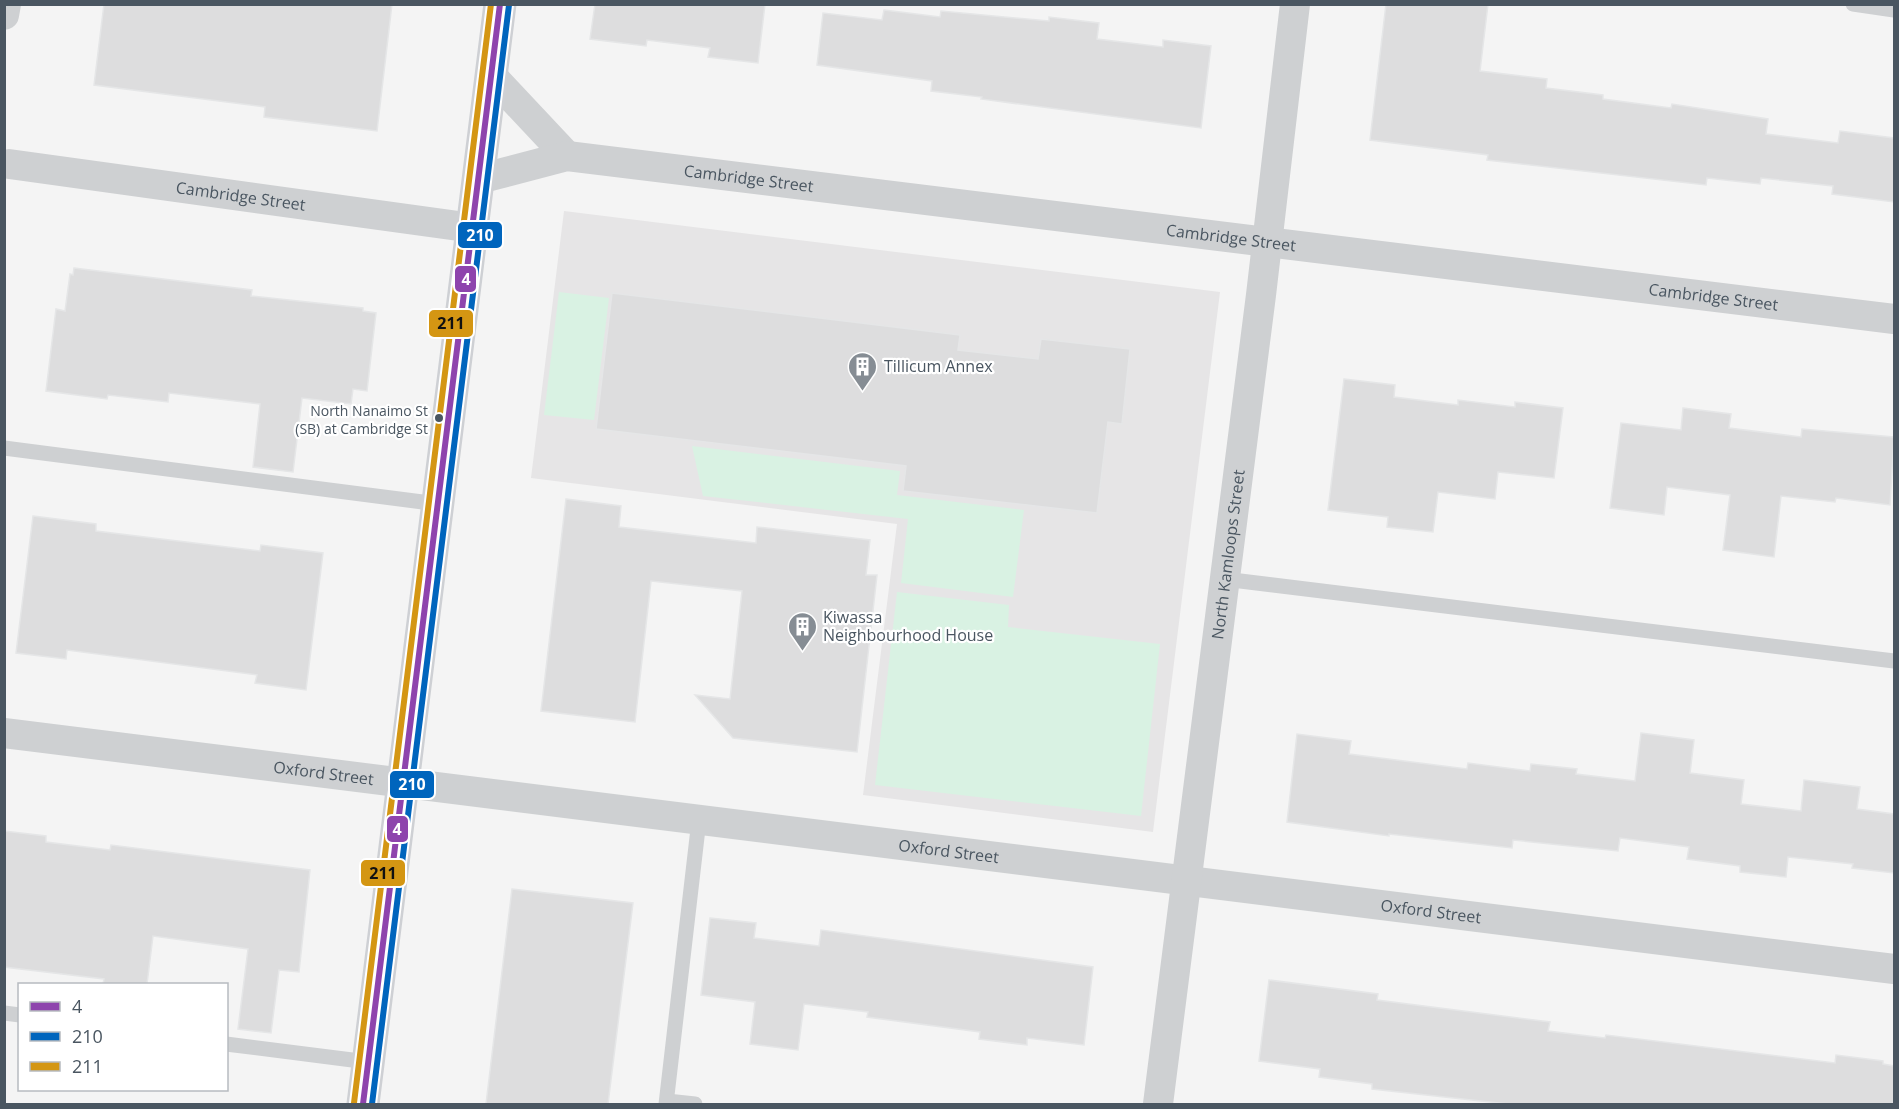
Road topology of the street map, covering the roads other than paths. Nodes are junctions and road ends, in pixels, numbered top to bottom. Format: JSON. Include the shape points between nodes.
{"nodes":[{"id":1,"x":6,"y":4,"type":"edge"},
{"id":2,"x":500,"y":4,"type":"edge"},
{"id":3,"x":1295,"y":4,"type":"edge"},
{"id":4,"x":1853,"y":4,"type":"edge"},
{"id":5,"x":1894,"y":10,"type":"edge"},
{"id":6,"x":4,"y":15,"type":"edge"},
{"id":7,"x":492,"y":76,"type":"junction"},
{"id":8,"x":567,"y":156,"type":"junction"},
{"id":9,"x":6,"y":163,"type":"edge"},
{"id":10,"x":479,"y":179,"type":"junction"},
{"id":11,"x":473,"y":228,"type":"junction"},
{"id":12,"x":1268,"y":242,"type":"junction"},
{"id":13,"x":1894,"y":319,"type":"edge"},
{"id":14,"x":4,"y":448,"type":"edge"},
{"id":15,"x":438,"y":504,"type":"junction"},
{"id":16,"x":1224,"y":579,"type":"junction"},
{"id":17,"x":1894,"y":661,"type":"edge"},
{"id":18,"x":4,"y":733,"type":"edge"},
{"id":19,"x":403,"y":782,"type":"junction"},
{"id":20,"x":699,"y":820,"type":"junction"},
{"id":21,"x":1187,"y":879,"type":"junction"},
{"id":22,"x":1894,"y":969,"type":"edge"},
{"id":23,"x":228,"y":1044,"type":"edge"},
{"id":24,"x":368,"y":1062,"type":"junction"},
{"id":25,"x":666,"y":1103,"type":"edge"},
{"id":26,"x":363,"y":1104,"type":"edge"},
{"id":27,"x":695,"y":1104,"type":"edge"},
{"id":28,"x":1158,"y":1104,"type":"edge"}],
"edges":[{"from":1,"to":6,"type":"street"},
{"from":2,"to":7,"type":"main road"},
{"from":3,"to":12,"type":"street","name":"North Kamloops Street"},
{"from":4,"to":5,"type":"lane"},
{"from":7,"to":8,"type":"street"},
{"from":7,"to":10,"type":"main road"},
{"from":8,"to":10,"type":"street","name":"Cambridge Street"},
{"from":8,"to":12,"type":"street","name":"Cambridge Street"},
{"from":9,"to":11,"type":"street","name":"Cambridge Street"},
{"from":10,"to":11,"type":"main road"},
{"from":11,"to":15,"type":"main road"},
{"from":12,"to":13,"type":"street","name":"Cambridge Street"},
{"from":12,"to":16,"type":"street","name":"North Kamloops Street"},
{"from":14,"to":15,"type":"lane"},
{"from":15,"to":19,"type":"main road"},
{"from":16,"to":17,"type":"lane"},
{"from":16,"to":21,"type":"street","name":"North Kamloops Street"},
{"from":18,"to":19,"type":"street","name":"Oxford Street"},
{"from":19,"to":20,"type":"street","name":"Oxford Street"},
{"from":19,"to":24,"type":"main road"},
{"from":20,"to":21,"type":"street","name":"Oxford Street"},
{"from":20,"to":25,"type":"lane"},
{"from":21,"to":22,"type":"street","name":"Oxford Street"},
{"from":21,"to":28,"type":"street","name":"North Kamloops Street"},
{"from":23,"to":24,"type":"lane"},
{"from":24,"to":26,"type":"main road"},
{"from":25,"to":27,"type":"lane"}]}
